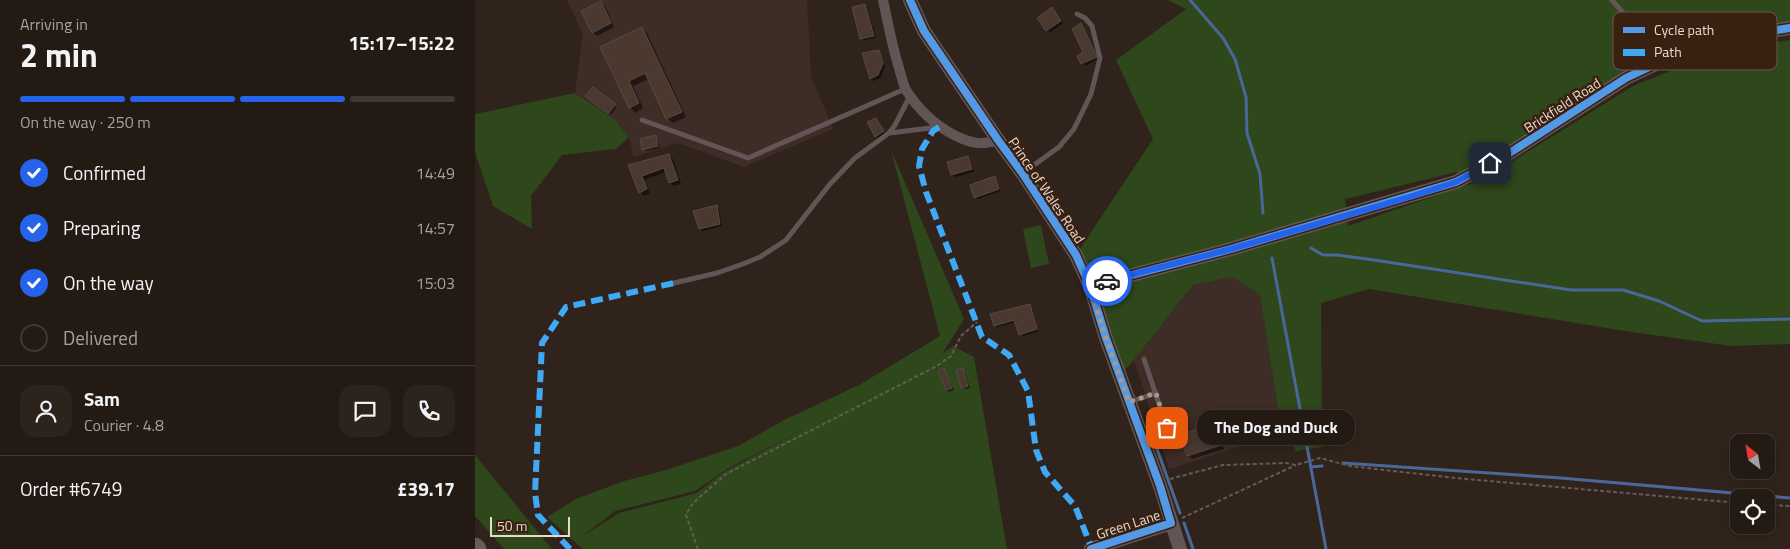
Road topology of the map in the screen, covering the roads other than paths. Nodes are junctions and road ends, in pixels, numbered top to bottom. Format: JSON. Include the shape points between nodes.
{"nodes":[{"id":1,"x":883,"y":0,"type":"edge"},
{"id":2,"x":910,"y":0,"type":"edge"},
{"id":3,"x":1612,"y":0,"type":"edge"},
{"id":4,"x":1622,"y":12,"type":"edge"},
{"id":5,"x":1077,"y":14,"type":"dead end"},
{"id":6,"x":1790,"y":28,"type":"edge"},
{"id":7,"x":1777,"y":30,"type":"edge"},
{"id":8,"x":1643,"y":70,"type":"edge"},
{"id":9,"x":908,"y":92,"type":"junction"},
{"id":10,"x":641,"y":120,"type":"dead end"},
{"id":11,"x":939,"y":127,"type":"junction"},
{"id":12,"x":889,"y":133,"type":"junction"},
{"id":13,"x":998,"y":140,"type":"junction"},
{"id":14,"x":1023,"y":174,"type":"junction"},
{"id":15,"x":674,"y":283,"type":"dead end"},
{"id":16,"x":1090,"y":286,"type":"junction"},
{"id":17,"x":1144,"y":359,"type":"dead end"},
{"id":18,"x":1156,"y":393,"type":"junction"},
{"id":19,"x":1129,"y":402,"type":"junction"},
{"id":20,"x":1143,"y":439,"type":"junction"},
{"id":21,"x":1171,"y":523,"type":"junction"},
{"id":22,"x":1091,"y":549,"type":"edge"},
{"id":23,"x":1180,"y":549,"type":"edge"}],
"edges":[{"from":1,"to":9,"type":"street","via":[[891,40]]},
{"from":2,"to":13,"type":"street","name":"Prince of Wales Road","via":[[924,31]]},
{"from":3,"to":4,"type":"lane"},
{"from":5,"to":14,"type":"lane","via":[[1092,26],[1100,58],[1091,94],[1074,129],[1059,147]]},
{"from":6,"to":7,"type":"street","name":"Brickfield Road"},
{"from":8,"to":16,"type":"street","name":"Brickfield Road","via":[[1508,154],[1456,182],[1231,249]]},
{"from":9,"to":10,"type":"lane","via":[[748,158]]},
{"from":9,"to":11,"type":"street"},
{"from":9,"to":12,"type":"lane"},
{"from":11,"to":12,"type":"lane"},
{"from":11,"to":13,"type":"street","via":[[978,144]]},
{"from":12,"to":15,"type":"lane","via":[[855,158],[786,240],[759,257],[728,270]]},
{"from":13,"to":14,"type":"street","name":"Prince of Wales Road"},
{"from":14,"to":16,"type":"street","name":"Prince of Wales Road","via":[[1076,255]]},
{"from":16,"to":19,"type":"street","name":"Prince of Wales Road"},
{"from":17,"to":18,"type":"lane"},
{"from":18,"to":19,"type":"lane"},
{"from":18,"to":20,"type":"lane","via":[[1167,428]]},
{"from":19,"to":20,"type":"street","name":"Prince of Wales Road"},
{"from":20,"to":21,"type":"street","name":"Prince of Wales Road"},
{"from":21,"to":22,"type":"street","name":"Green Lane"},
{"from":21,"to":23,"type":"street","name":"Prince of Wales Road"}]}
